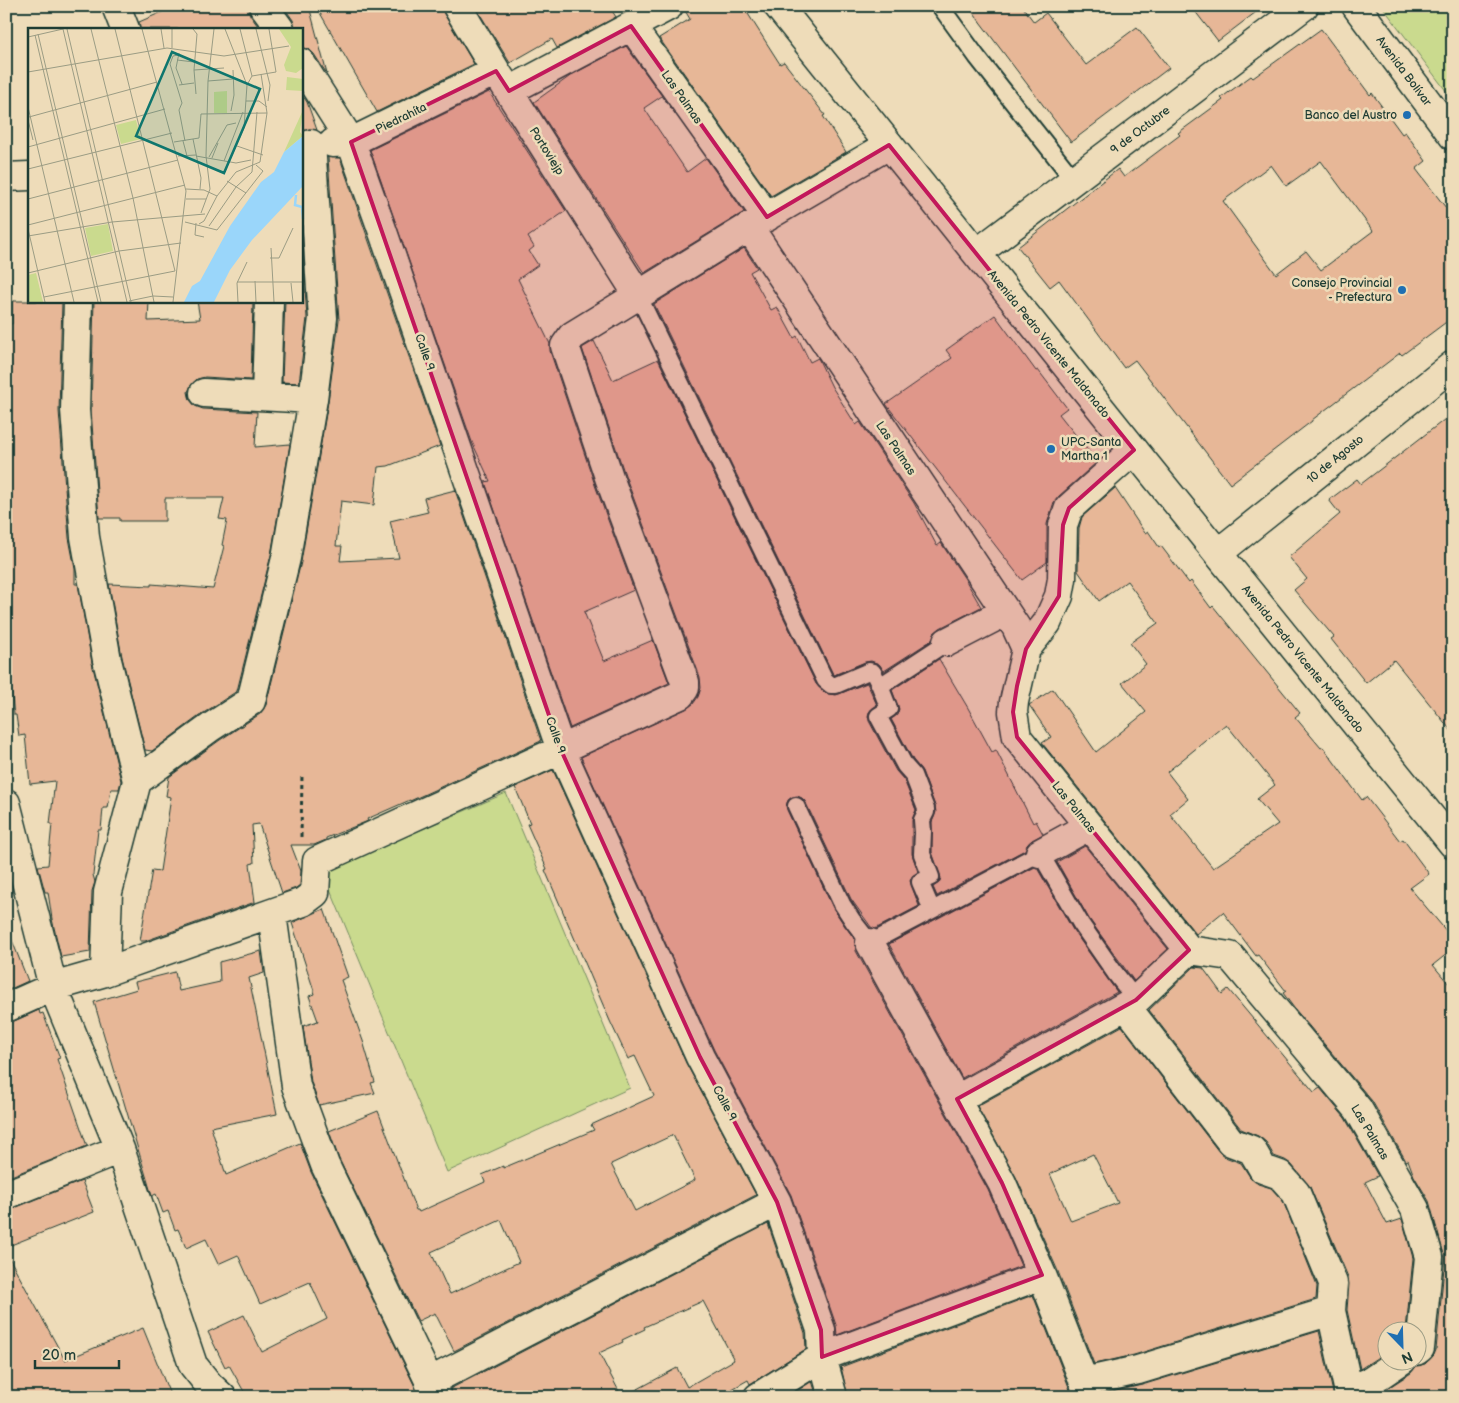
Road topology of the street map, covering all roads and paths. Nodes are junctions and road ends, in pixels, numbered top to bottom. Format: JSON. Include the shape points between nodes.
{"nodes":[{"id":1,"x":116,"y":6,"type":"edge"},
{"id":2,"x":263,"y":6,"type":"edge"},
{"id":3,"x":457,"y":6,"type":"edge"},
{"id":4,"x":669,"y":6,"type":"edge"},
{"id":5,"x":778,"y":6,"type":"edge"},
{"id":6,"x":940,"y":6,"type":"edge"},
{"id":7,"x":1304,"y":6,"type":"edge"},
{"id":8,"x":1356,"y":6,"type":"edge"},
{"id":9,"x":631,"y":26,"type":"junction"},
{"id":10,"x":125,"y":28,"type":"edge"},
{"id":11,"x":279,"y":28,"type":"edge"},
{"id":12,"x":302,"y":65,"type":"edge"},
{"id":13,"x":503,"y":81,"type":"junction"},
{"id":14,"x":1453,"y":136,"type":"edge"},
{"id":15,"x":351,"y":142,"type":"junction"},
{"id":16,"x":306,"y":145,"type":"edge"},
{"id":17,"x":889,"y":145,"type":"junction"},
{"id":18,"x":28,"y":176,"type":"edge"},
{"id":19,"x":6,"y":177,"type":"edge"},
{"id":20,"x":1074,"y":180,"type":"junction"},
{"id":21,"x":758,"y":222,"type":"junction"},
{"id":22,"x":977,"y":253,"type":"junction"},
{"id":23,"x":638,"y":295,"type":"junction"},
{"id":24,"x":78,"y":302,"type":"edge"},
{"id":25,"x":269,"y":302,"type":"edge"},
{"id":26,"x":1453,"y":365,"type":"edge"},
{"id":27,"x":204,"y":393,"type":"dead end"},
{"id":28,"x":266,"y":396,"type":"junction"},
{"id":29,"x":313,"y":399,"type":"junction"},
{"id":30,"x":1134,"y":450,"type":"junction"},
{"id":31,"x":1218,"y":553,"type":"junction"},
{"id":32,"x":1005,"y":612,"type":"junction"},
{"id":33,"x":946,"y":642,"type":"joint"},
{"id":34,"x":1026,"y":649,"type":"junction"},
{"id":35,"x":880,"y":686,"type":"junction"},
{"id":36,"x":561,"y":750,"type":"junction"},
{"id":37,"x":302,"y":774,"type":"dead end"},
{"id":38,"x":137,"y":781,"type":"junction"},
{"id":39,"x":6,"y":803,"type":"edge"},
{"id":40,"x":796,"y":806,"type":"dead end"},
{"id":41,"x":1089,"y":826,"type":"junction"},
{"id":42,"x":1453,"y":844,"type":"edge"},
{"id":43,"x":1040,"y":853,"type":"junction"},
{"id":44,"x":317,"y":861,"type":"junction"},
{"id":45,"x":932,"y":910,"type":"junction"},
{"id":46,"x":272,"y":914,"type":"junction"},
{"id":47,"x":870,"y":943,"type":"junction"},
{"id":48,"x":1189,"y":950,"type":"junction"},
{"id":49,"x":105,"y":972,"type":"junction"},
{"id":50,"x":53,"y":987,"type":"junction"},
{"id":51,"x":1131,"y":1003,"type":"junction"},
{"id":52,"x":6,"y":1008,"type":"edge"},
{"id":53,"x":957,"y":1099,"type":"junction"},
{"id":54,"x":120,"y":1150,"type":"junction"},
{"id":55,"x":6,"y":1195,"type":"edge"},
{"id":56,"x":777,"y":1202,"type":"junction"},
{"id":57,"x":1042,"y":1275,"type":"junction"},
{"id":58,"x":1331,"y":1311,"type":"junction"},
{"id":59,"x":1423,"y":1320,"type":"edge"},
{"id":60,"x":822,"y":1357,"type":"junction"},
{"id":61,"x":1388,"y":1370,"type":"edge"},
{"id":62,"x":1086,"y":1389,"type":"edge"},
{"id":63,"x":433,"y":1390,"type":"edge"},
{"id":64,"x":211,"y":1393,"type":"edge"},
{"id":65,"x":1349,"y":1394,"type":"edge"},
{"id":66,"x":758,"y":1397,"type":"edge"},
{"id":67,"x":834,"y":1397,"type":"edge"}],
"edges":[{"from":1,"to":10,"type":"street"},
{"from":2,"to":11,"type":"street"},
{"from":3,"to":13,"type":"street","name":"Portoviejp"},
{"from":4,"to":9,"type":"street","name":"Piedrahíta"},
{"from":5,"to":17,"type":"street","name":"Avenida Pedro Vicente Maldonado"},
{"from":6,"to":20,"type":"lane"},
{"from":7,"to":20,"type":"street","name":"9 de Octubre"},
{"from":8,"to":14,"type":"street","name":"Avenida Bolívar"},
{"from":9,"to":13,"type":"street","name":"Piedrahíta"},
{"from":9,"to":21,"type":"street","name":"Las Palmas"},
{"from":12,"to":15,"type":"street","name":"Calle 9"},
{"from":13,"to":15,"type":"street","name":"Piedrahíta"},
{"from":13,"to":23,"type":"street","name":"Portoviejp"},
{"from":15,"to":16,"type":"street","name":"Piedrahíta"},
{"from":15,"to":36,"type":"street","name":"Calle 9"},
{"from":16,"to":29,"type":"street","via":[[323,318]]},
{"from":17,"to":21,"type":"street"},
{"from":17,"to":22,"type":"street","name":"Avenida Pedro Vicente Maldonado"},
{"from":18,"to":19,"type":"street"},
{"from":20,"to":22,"type":"street","name":"9 de Octubre"},
{"from":21,"to":23,"type":"street"},
{"from":21,"to":32,"type":"street","name":"Las Palmas"},
{"from":22,"to":30,"type":"street","name":"Avenida Pedro Vicente Maldonado"},
{"from":23,"to":35,"type":"lane","via":[[824,680],[836,685],[870,671]]},
{"from":23,"to":36,"type":"street","via":[[572,336],[565,346],[685,688],[680,695]]},
{"from":24,"to":38,"type":"street","via":[[75,410],[85,538],[107,660]]},
{"from":25,"to":28,"type":"street"},
{"from":26,"to":31,"type":"street","name":"10 de Agosto"},
{"from":27,"to":28,"type":"street"},
{"from":28,"to":29,"type":"street"},
{"from":29,"to":38,"type":"street","via":[[286,558],[251,701]]},
{"from":30,"to":31,"type":"street","name":"Avenida Pedro Vicente Maldonado"},
{"from":30,"to":34,"type":"street","via":[[1070,508],[1063,524],[1059,596],[1046,623]]},
{"from":31,"to":42,"type":"street","name":"Avenida Pedro Vicente Maldonado"},
{"from":32,"to":33,"type":"street"},
{"from":32,"to":34,"type":"street","name":"Las Palmas"},
{"from":33,"to":35,"type":"lane"},
{"from":34,"to":41,"type":"street","name":"Las Palmas","via":[[1014,702],[1017,737]]},
{"from":35,"to":45,"type":"lane","via":[[889,709],[878,716],[913,775],[926,808],[922,820],[922,854],[932,877],[920,884]]},
{"from":36,"to":44,"type":"street"},
{"from":36,"to":56,"type":"street","name":"Calle 9","via":[[700,1057]]},
{"from":37,"to":44,"type":"path","via":[[301,847]]},
{"from":38,"to":49,"type":"street","via":[[108,892]]},
{"from":39,"to":50,"type":"street"},
{"from":40,"to":47,"type":"lane","via":[[842,904]]},
{"from":41,"to":43,"type":"street"},
{"from":41,"to":48,"type":"street","name":"Las Palmas"},
{"from":43,"to":45,"type":"lane"},
{"from":43,"to":51,"type":"lane"},
{"from":44,"to":46,"type":"street","via":[[315,893],[304,902]]},
{"from":45,"to":47,"type":"lane"},
{"from":46,"to":49,"type":"street"},
{"from":46,"to":63,"type":"street","via":[[296,1086],[325,1165]]},
{"from":47,"to":53,"type":"street"},
{"from":48,"to":51,"type":"street"},
{"from":48,"to":59,"type":"street","name":"Las Palmas","via":[[1230,956],[1358,1109],[1415,1209],[1429,1257]]},
{"from":49,"to":50,"type":"street"},
{"from":50,"to":52,"type":"street"},
{"from":50,"to":54,"type":"street"},
{"from":51,"to":53,"type":"street"},
{"from":51,"to":58,"type":"street","via":[[1231,1142],[1252,1150],[1263,1169],[1280,1175],[1296,1193],[1333,1282]]},
{"from":53,"to":57,"type":"street","via":[[1002,1183]]},
{"from":54,"to":55,"type":"street"},
{"from":54,"to":64,"type":"street","via":[[193,1364]]},
{"from":56,"to":60,"type":"street","name":"Calle 9","via":[[821,1330]]},
{"from":56,"to":63,"type":"street"},
{"from":57,"to":60,"type":"street"},
{"from":57,"to":62,"type":"street"},
{"from":58,"to":62,"type":"street"},
{"from":58,"to":65,"type":"street"},
{"from":60,"to":66,"type":"street"},
{"from":60,"to":67,"type":"street","name":"Calle 9"},
{"from":61,"to":65,"type":"street"}]}
